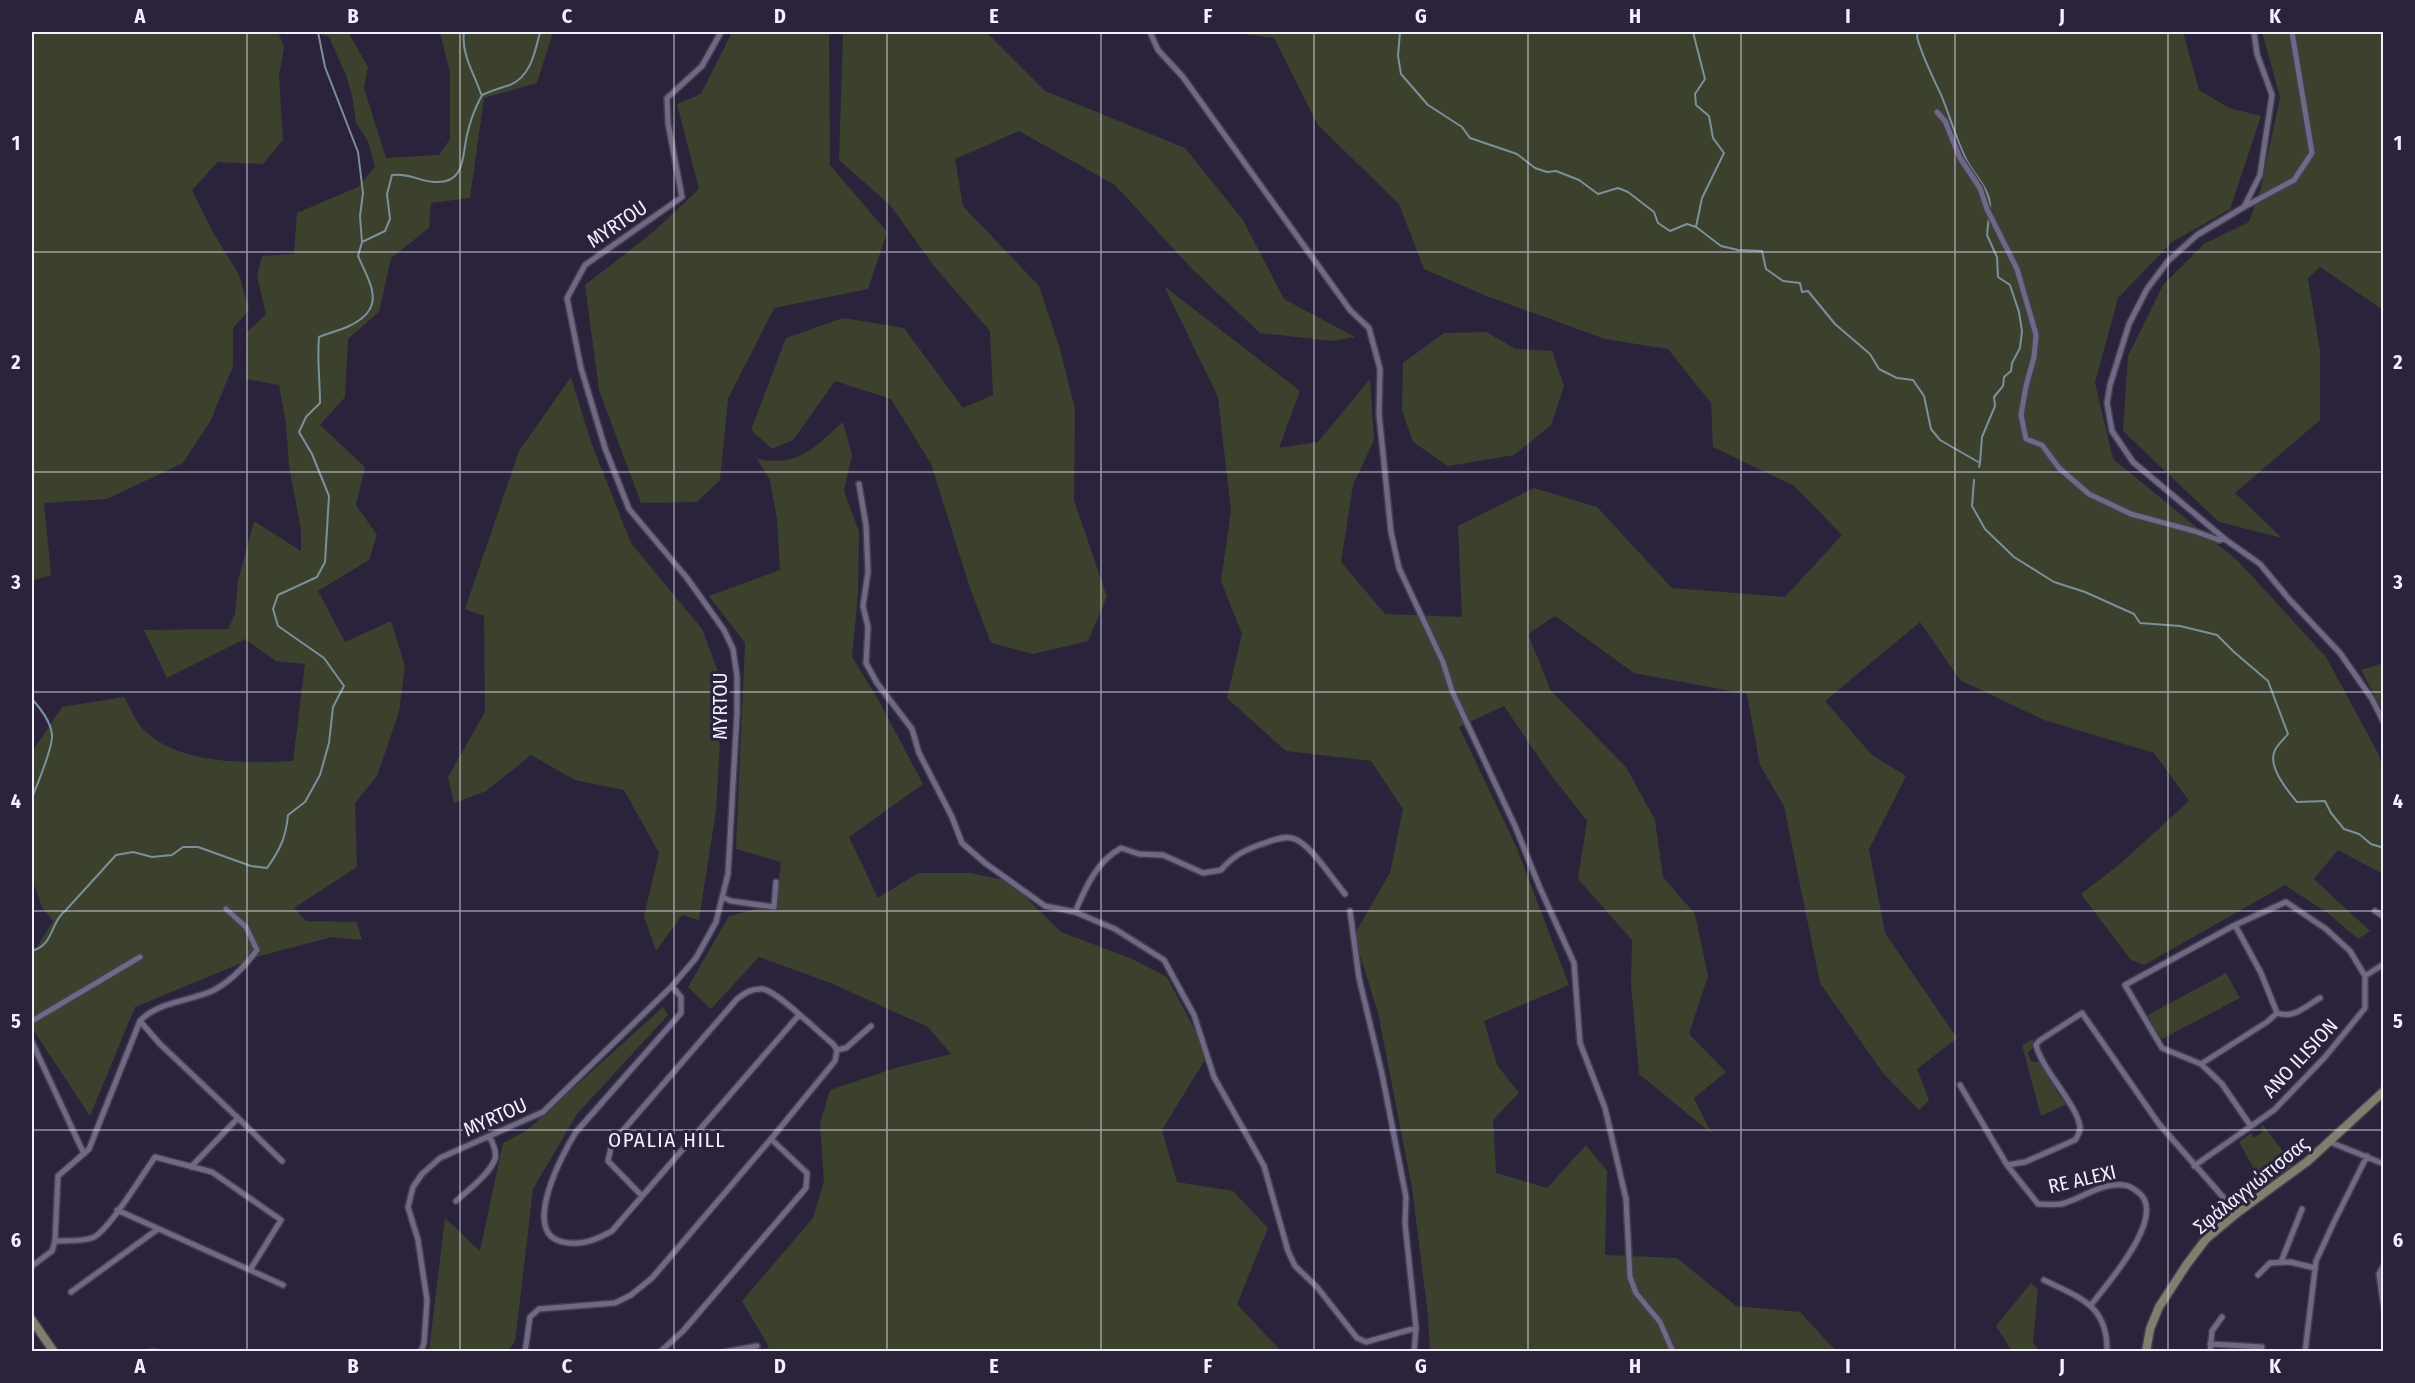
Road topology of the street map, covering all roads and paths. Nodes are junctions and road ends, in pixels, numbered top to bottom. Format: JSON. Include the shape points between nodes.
{"nodes":[{"id":1,"x":721,"y":32,"type":"edge"},
{"id":2,"x":1150,"y":32,"type":"edge"},
{"id":3,"x":2254,"y":32,"type":"edge"},
{"id":4,"x":2292,"y":32,"type":"edge"},
{"id":5,"x":1937,"y":112,"type":"dead end"},
{"id":6,"x":2244,"y":207,"type":"junction"},
{"id":7,"x":859,"y":484,"type":"dead end"},
{"id":8,"x":2224,"y":539,"type":"junction"},
{"id":9,"x":2384,"y":723,"type":"edge"},
{"id":10,"x":776,"y":882,"type":"dead end"},
{"id":11,"x":1345,"y":894,"type":"dead end"},
{"id":12,"x":722,"y":897,"type":"junction"},
{"id":13,"x":226,"y":909,"type":"dead end"},
{"id":14,"x":1350,"y":911,"type":"dead end"},
{"id":15,"x":2375,"y":911,"type":"dead end"},
{"id":16,"x":1075,"y":912,"type":"junction"},
{"id":17,"x":2384,"y":917,"type":"edge"},
{"id":18,"x":2235,"y":925,"type":"junction"},
{"id":19,"x":140,"y":957,"type":"dead end"},
{"id":20,"x":2384,"y":964,"type":"edge"},
{"id":21,"x":2365,"y":976,"type":"junction"},
{"id":22,"x":672,"y":986,"type":"junction"},
{"id":23,"x":2320,"y":998,"type":"dead end"},
{"id":24,"x":2277,"y":1012,"type":"junction"},
{"id":25,"x":799,"y":1015,"type":"junction"},
{"id":26,"x":32,"y":1021,"type":"edge"},
{"id":27,"x":140,"y":1021,"type":"junction"},
{"id":28,"x":871,"y":1026,"type":"dead end"},
{"id":29,"x":32,"y":1042,"type":"edge"},
{"id":30,"x":837,"y":1050,"type":"junction"},
{"id":31,"x":2201,"y":1064,"type":"junction"},
{"id":32,"x":1960,"y":1085,"type":"dead end"},
{"id":33,"x":2384,"y":1091,"type":"edge"},
{"id":34,"x":238,"y":1118,"type":"junction"},
{"id":35,"x":2250,"y":1125,"type":"junction"},
{"id":36,"x":489,"y":1136,"type":"junction"},
{"id":37,"x":771,"y":1139,"type":"junction"},
{"id":38,"x":2331,"y":1142,"type":"junction"},
{"id":39,"x":84,"y":1154,"type":"junction"},
{"id":40,"x":2367,"y":1156,"type":"junction"},
{"id":41,"x":282,"y":1161,"type":"dead end"},
{"id":42,"x":2384,"y":1164,"type":"edge"},
{"id":43,"x":2007,"y":1166,"type":"junction"},
{"id":44,"x":2194,"y":1166,"type":"junction"},
{"id":45,"x":191,"y":1167,"type":"junction"},
{"id":46,"x":642,"y":1197,"type":"junction"},
{"id":47,"x":456,"y":1201,"type":"dead end"},
{"id":48,"x":2302,"y":1209,"type":"dead end"},
{"id":49,"x":117,"y":1210,"type":"junction"},
{"id":50,"x":2237,"y":1213,"type":"junction"},
{"id":51,"x":158,"y":1228,"type":"junction"},
{"id":52,"x":55,"y":1240,"type":"junction"},
{"id":53,"x":2281,"y":1262,"type":"junction"},
{"id":54,"x":2384,"y":1265,"type":"edge"},
{"id":55,"x":32,"y":1266,"type":"edge"},
{"id":56,"x":2315,"y":1268,"type":"junction"},
{"id":57,"x":250,"y":1270,"type":"junction"},
{"id":58,"x":2258,"y":1275,"type":"dead end"},
{"id":59,"x":2044,"y":1280,"type":"dead end"},
{"id":60,"x":283,"y":1285,"type":"dead end"},
{"id":61,"x":71,"y":1292,"type":"dead end"},
{"id":62,"x":2091,"y":1305,"type":"junction"},
{"id":63,"x":2384,"y":1309,"type":"edge"},
{"id":64,"x":2223,"y":1317,"type":"dead end"},
{"id":65,"x":32,"y":1320,"type":"edge"},
{"id":66,"x":1416,"y":1328,"type":"junction"},
{"id":67,"x":2210,"y":1344,"type":"junction"},
{"id":68,"x":757,"y":1346,"type":"dead end"},
{"id":69,"x":2262,"y":1347,"type":"dead end"},
{"id":70,"x":525,"y":1351,"type":"edge"},
{"id":71,"x":54,"y":1352,"type":"edge"},
{"id":72,"x":150,"y":1352,"type":"edge"},
{"id":73,"x":156,"y":1352,"type":"edge"},
{"id":74,"x":422,"y":1352,"type":"edge"},
{"id":75,"x":660,"y":1352,"type":"edge"},
{"id":76,"x":724,"y":1352,"type":"edge"},
{"id":77,"x":1414,"y":1352,"type":"edge"},
{"id":78,"x":1673,"y":1352,"type":"edge"},
{"id":79,"x":2107,"y":1352,"type":"edge"},
{"id":80,"x":2146,"y":1352,"type":"edge"},
{"id":81,"x":2210,"y":1352,"type":"edge"},
{"id":82,"x":2305,"y":1352,"type":"edge"}],
"edges":[{"from":1,"to":12,"type":"street","name":"MYRTOU","via":[[702,66],[667,98],[682,197],[585,265],[567,298],[581,368],[605,448],[629,509],[687,578],[733,649],[737,713],[728,874]]},
{"from":2,"to":78,"type":"street","via":[[1158,50],[1184,77],[1350,310],[1369,328],[1380,369],[1379,414],[1391,532],[1399,568],[1574,963],[1580,1043],[1605,1108],[1626,1199],[1630,1277],[1636,1293],[1660,1322]]},
{"from":3,"to":6,"type":"street","via":[[2257,54],[2272,95],[2260,175]]},
{"from":4,"to":6,"type":"street","via":[[2312,153],[2294,180]]},
{"from":5,"to":8,"type":"street","via":[[1980,188],[2017,269],[2031,317],[2036,346],[2021,415],[2026,439],[2042,446],[2069,478],[2089,494],[2131,514]]},
{"from":6,"to":8,"type":"street","via":[[2197,235],[2168,261],[2147,289],[2129,324],[2107,404],[2112,430],[2133,462]]},
{"from":7,"to":16,"type":"street","via":[[868,572],[863,606],[868,627],[866,663],[912,729],[919,753],[962,843],[1045,906]]},
{"from":8,"to":9,"type":"street","via":[[2260,564],[2340,652]]},
{"from":10,"to":12,"type":"street","via":[[774,907]]},
{"from":11,"to":16,"type":"street","via":[[1302,841],[1291,837],[1243,851],[1221,870],[1203,873],[1163,855],[1120,848],[1089,879]]},
{"from":12,"to":22,"type":"street","name":"MYRTOU","via":[[716,922],[696,958]]},
{"from":13,"to":27,"type":"street","via":[[246,927],[257,951],[241,971],[214,990],[152,1012]]},
{"from":14,"to":66,"type":"street","via":[[1359,978],[1406,1197]]},
{"from":15,"to":17,"type":"street"},
{"from":16,"to":66,"type":"street","via":[[1115,929],[1164,960],[1194,1015],[1214,1077],[1264,1166],[1295,1266],[1357,1338],[1366,1342]]},
{"from":18,"to":21,"type":"street","via":[[2286,902],[2350,951]]},
{"from":18,"to":24,"type":"street"},
{"from":18,"to":31,"type":"street","via":[[2125,985],[2162,1048]]},
{"from":19,"to":26,"type":"street"},
{"from":20,"to":21,"type":"street"},
{"from":21,"to":35,"type":"street","name":"ANO ILISION","via":[[2365,1008],[2274,1110]]},
{"from":22,"to":36,"type":"street","name":"MYRTOU","via":[[543,1112]]},
{"from":22,"to":46,"type":"street","via":[[681,997],[681,1013],[576,1132],[564,1153],[542,1218],[554,1241],[573,1245],[595,1241],[612,1231]]},
{"from":23,"to":24,"type":"street","via":[[2294,1014]]},
{"from":24,"to":31,"type":"street"},
{"from":25,"to":30,"type":"street"},
{"from":25,"to":46,"type":"street"},
{"from":25,"to":46,"type":"street","via":[[777,995],[763,989],[748,991],[612,1143],[608,1161]]},
{"from":27,"to":34,"type":"street"},
{"from":27,"to":39,"type":"street"},
{"from":28,"to":30,"type":"street","via":[[846,1048]]},
{"from":29,"to":39,"type":"street"},
{"from":30,"to":37,"type":"street","via":[[835,1061]]},
{"from":31,"to":35,"type":"street","via":[[2222,1084]]},
{"from":32,"to":43,"type":"street","name":"RE ALEXI"},
{"from":33,"to":38,"type":"street","name":"Σφάλαγγιώτισσας"},
{"from":34,"to":41,"type":"street"},
{"from":34,"to":45,"type":"street"},
{"from":35,"to":44,"type":"street","name":"ANO ILISION"},
{"from":36,"to":47,"type":"street","via":[[495,1146],[495,1158]]},
{"from":36,"to":74,"type":"street","name":"MYRTOU","via":[[440,1158],[413,1187],[408,1207],[418,1240],[427,1300]]},
{"from":37,"to":70,"type":"street","via":[[652,1278],[615,1303],[539,1309],[530,1317]]},
{"from":37,"to":75,"type":"street","via":[[807,1173],[806,1188],[683,1331]]},
{"from":38,"to":40,"type":"street"},
{"from":38,"to":50,"type":"street","name":"Σφάλαγγιώτισσας"},
{"from":39,"to":52,"type":"street","via":[[61,1172],[57,1181]]},
{"from":40,"to":42,"type":"street"},
{"from":40,"to":56,"type":"street"},
{"from":43,"to":44,"type":"street","via":[[2025,1162],[2074,1140],[2079,1134],[2074,1113],[2036,1047],[2038,1041],[2082,1013],[2159,1124]]},
{"from":43,"to":62,"type":"street","name":"RE ALEXI","via":[[2038,1204],[2062,1204],[2112,1185],[2128,1184],[2143,1196],[2148,1214],[2143,1228],[2131,1252]]},
{"from":44,"to":50,"type":"street"},
{"from":45,"to":49,"type":"street","via":[[155,1157]]},
{"from":45,"to":57,"type":"street","via":[[212,1172],[281,1220]]},
{"from":48,"to":53,"type":"street"},
{"from":49,"to":51,"type":"street"},
{"from":49,"to":52,"type":"street","via":[[110,1224],[94,1237]]},
{"from":50,"to":80,"type":"street","name":"Σφάλαγγιώτισσας","via":[[2206,1239],[2159,1307]]},
{"from":51,"to":57,"type":"street"},
{"from":51,"to":61,"type":"street"},
{"from":52,"to":55,"type":"street","via":[[48,1255]]},
{"from":53,"to":56,"type":"street"},
{"from":53,"to":58,"type":"street","via":[[2270,1263]]},
{"from":54,"to":63,"type":"street","via":[[2379,1274]]},
{"from":56,"to":82,"type":"street"},
{"from":57,"to":60,"type":"street"},
{"from":59,"to":62,"type":"street"},
{"from":62,"to":79,"type":"street","via":[[2107,1337]]},
{"from":64,"to":67,"type":"street","via":[[2212,1331]]},
{"from":65,"to":71,"type":"street"},
{"from":66,"to":77,"type":"street"},
{"from":67,"to":69,"type":"street"},
{"from":67,"to":81,"type":"street"},
{"from":68,"to":76,"type":"street"},
{"from":72,"to":73,"type":"street"}]}
